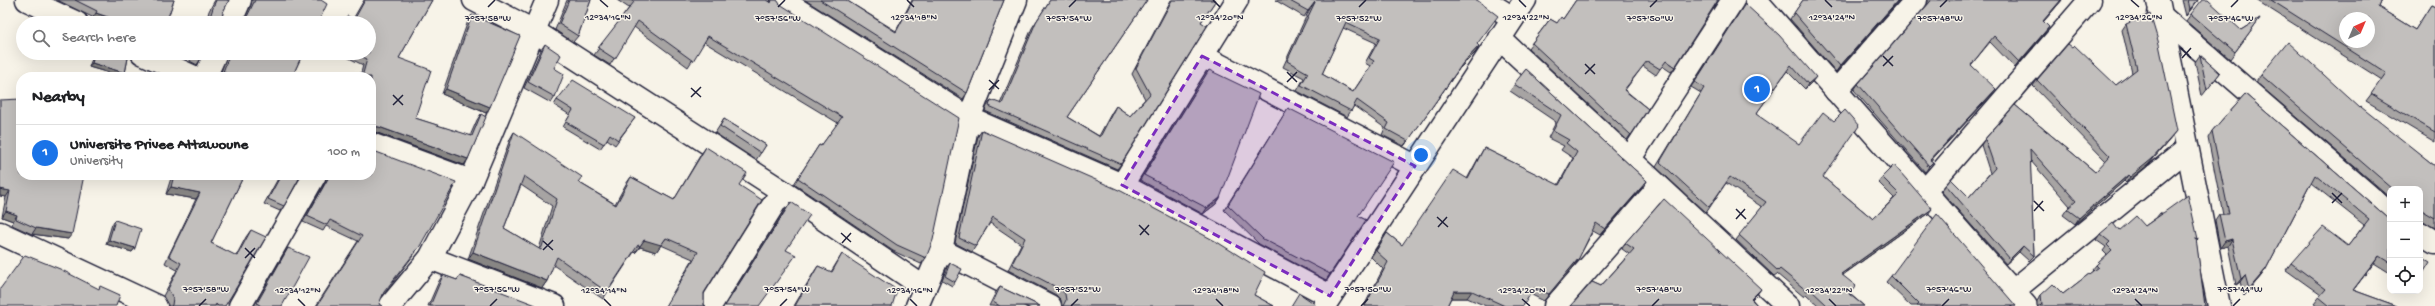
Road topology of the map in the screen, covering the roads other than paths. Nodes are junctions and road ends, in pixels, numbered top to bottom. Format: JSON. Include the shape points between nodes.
{"nodes":[{"id":1,"x":27,"y":0,"type":"edge"},
{"id":2,"x":240,"y":0,"type":"edge"},
{"id":3,"x":474,"y":0,"type":"edge"},
{"id":4,"x":547,"y":0,"type":"edge"},
{"id":5,"x":782,"y":0,"type":"edge"},
{"id":6,"x":1016,"y":0,"type":"edge"},
{"id":7,"x":1236,"y":0,"type":"edge"},
{"id":8,"x":1484,"y":0,"type":"edge"},
{"id":9,"x":1525,"y":0,"type":"edge"},
{"id":10,"x":1733,"y":0,"type":"edge"},
{"id":11,"x":1756,"y":0,"type":"edge"},
{"id":12,"x":1916,"y":0,"type":"edge"},
{"id":13,"x":2090,"y":0,"type":"edge"},
{"id":14,"x":2158,"y":7,"type":"edge"},
{"id":15,"x":62,"y":16,"type":"edge"},
{"id":16,"x":233,"y":16,"type":"edge"},
{"id":17,"x":1513,"y":18,"type":"junction"},
{"id":18,"x":534,"y":31,"type":"junction"},
{"id":19,"x":1499,"y":38,"type":"junction"},
{"id":20,"x":1202,"y":56,"type":"junction"},
{"id":21,"x":157,"y":60,"type":"edge"},
{"id":22,"x":213,"y":60,"type":"edge"},
{"id":23,"x":183,"y":72,"type":"edge"},
{"id":24,"x":207,"y":72,"type":"edge"},
{"id":25,"x":1836,"y":91,"type":"junction"},
{"id":26,"x":969,"y":118,"type":"junction"},
{"id":27,"x":376,"y":146,"type":"edge"},
{"id":28,"x":2187,"y":149,"type":"junction"},
{"id":29,"x":1629,"y":160,"type":"junction"},
{"id":30,"x":1415,"y":166,"type":"junction"},
{"id":31,"x":312,"y":180,"type":"edge"},
{"id":32,"x":471,"y":182,"type":"junction"},
{"id":33,"x":1122,"y":185,"type":"junction"},
{"id":34,"x":1659,"y":187,"type":"junction"},
{"id":35,"x":782,"y":191,"type":"junction"},
{"id":36,"x":1925,"y":191,"type":"junction"},
{"id":37,"x":2387,"y":211,"type":"edge"},
{"id":38,"x":2423,"y":235,"type":"edge"},
{"id":39,"x":3,"y":241,"type":"edge"},
{"id":40,"x":2435,"y":242,"type":"edge"},
{"id":41,"x":941,"y":250,"type":"junction"},
{"id":42,"x":430,"y":258,"type":"junction"},
{"id":43,"x":921,"y":297,"type":"edge"},
{"id":44,"x":2020,"y":298,"type":"edge"},
{"id":45,"x":1327,"y":301,"type":"edge"},
{"id":46,"x":2212,"y":302,"type":"edge"},
{"id":47,"x":1780,"y":303,"type":"edge"},
{"id":48,"x":156,"y":306,"type":"edge"},
{"id":49,"x":240,"y":306,"type":"edge"},
{"id":50,"x":390,"y":306,"type":"edge"},
{"id":51,"x":554,"y":306,"type":"edge"},
{"id":52,"x":710,"y":306,"type":"edge"},
{"id":53,"x":1050,"y":306,"type":"edge"},
{"id":54,"x":1556,"y":306,"type":"edge"}],
"edges":[{"from":1,"to":15,"type":"street"},
{"from":2,"to":16,"type":"street"},
{"from":3,"to":18,"type":"street"},
{"from":4,"to":18,"type":"street"},
{"from":5,"to":26,"type":"street"},
{"from":6,"to":26,"type":"street"},
{"from":7,"to":20,"type":"street"},
{"from":8,"to":17,"type":"street"},
{"from":9,"to":17,"type":"street"},
{"from":10,"to":29,"type":"street"},
{"from":11,"to":25,"type":"street"},
{"from":12,"to":25,"type":"street"},
{"from":13,"to":36,"type":"street"},
{"from":14,"to":28,"type":"street"},
{"from":14,"to":37,"type":"street"},
{"from":17,"to":19,"type":"street"},
{"from":18,"to":32,"type":"street"},
{"from":18,"to":35,"type":"street"},
{"from":19,"to":29,"type":"street"},
{"from":19,"to":30,"type":"street"},
{"from":20,"to":30,"type":"street"},
{"from":20,"to":33,"type":"street"},
{"from":21,"to":23,"type":"street"},
{"from":22,"to":24,"type":"street"},
{"from":25,"to":36,"type":"street"},
{"from":26,"to":33,"type":"street"},
{"from":26,"to":41,"type":"street"},
{"from":27,"to":32,"type":"street"},
{"from":28,"to":44,"type":"street"},
{"from":28,"to":46,"type":"street"},
{"from":29,"to":34,"type":"street"},
{"from":30,"to":45,"type":"street"},
{"from":31,"to":49,"type":"street"},
{"from":32,"to":42,"type":"street"},
{"from":33,"to":45,"type":"street"},
{"from":34,"to":47,"type":"street"},
{"from":34,"to":54,"type":"street"},
{"from":35,"to":43,"type":"street"},
{"from":35,"to":52,"type":"street"},
{"from":36,"to":44,"type":"street"},
{"from":38,"to":40,"type":"street"},
{"from":39,"to":48,"type":"street"},
{"from":41,"to":43,"type":"street"},
{"from":41,"to":53,"type":"street"},
{"from":42,"to":50,"type":"street"},
{"from":42,"to":51,"type":"street"}]}
